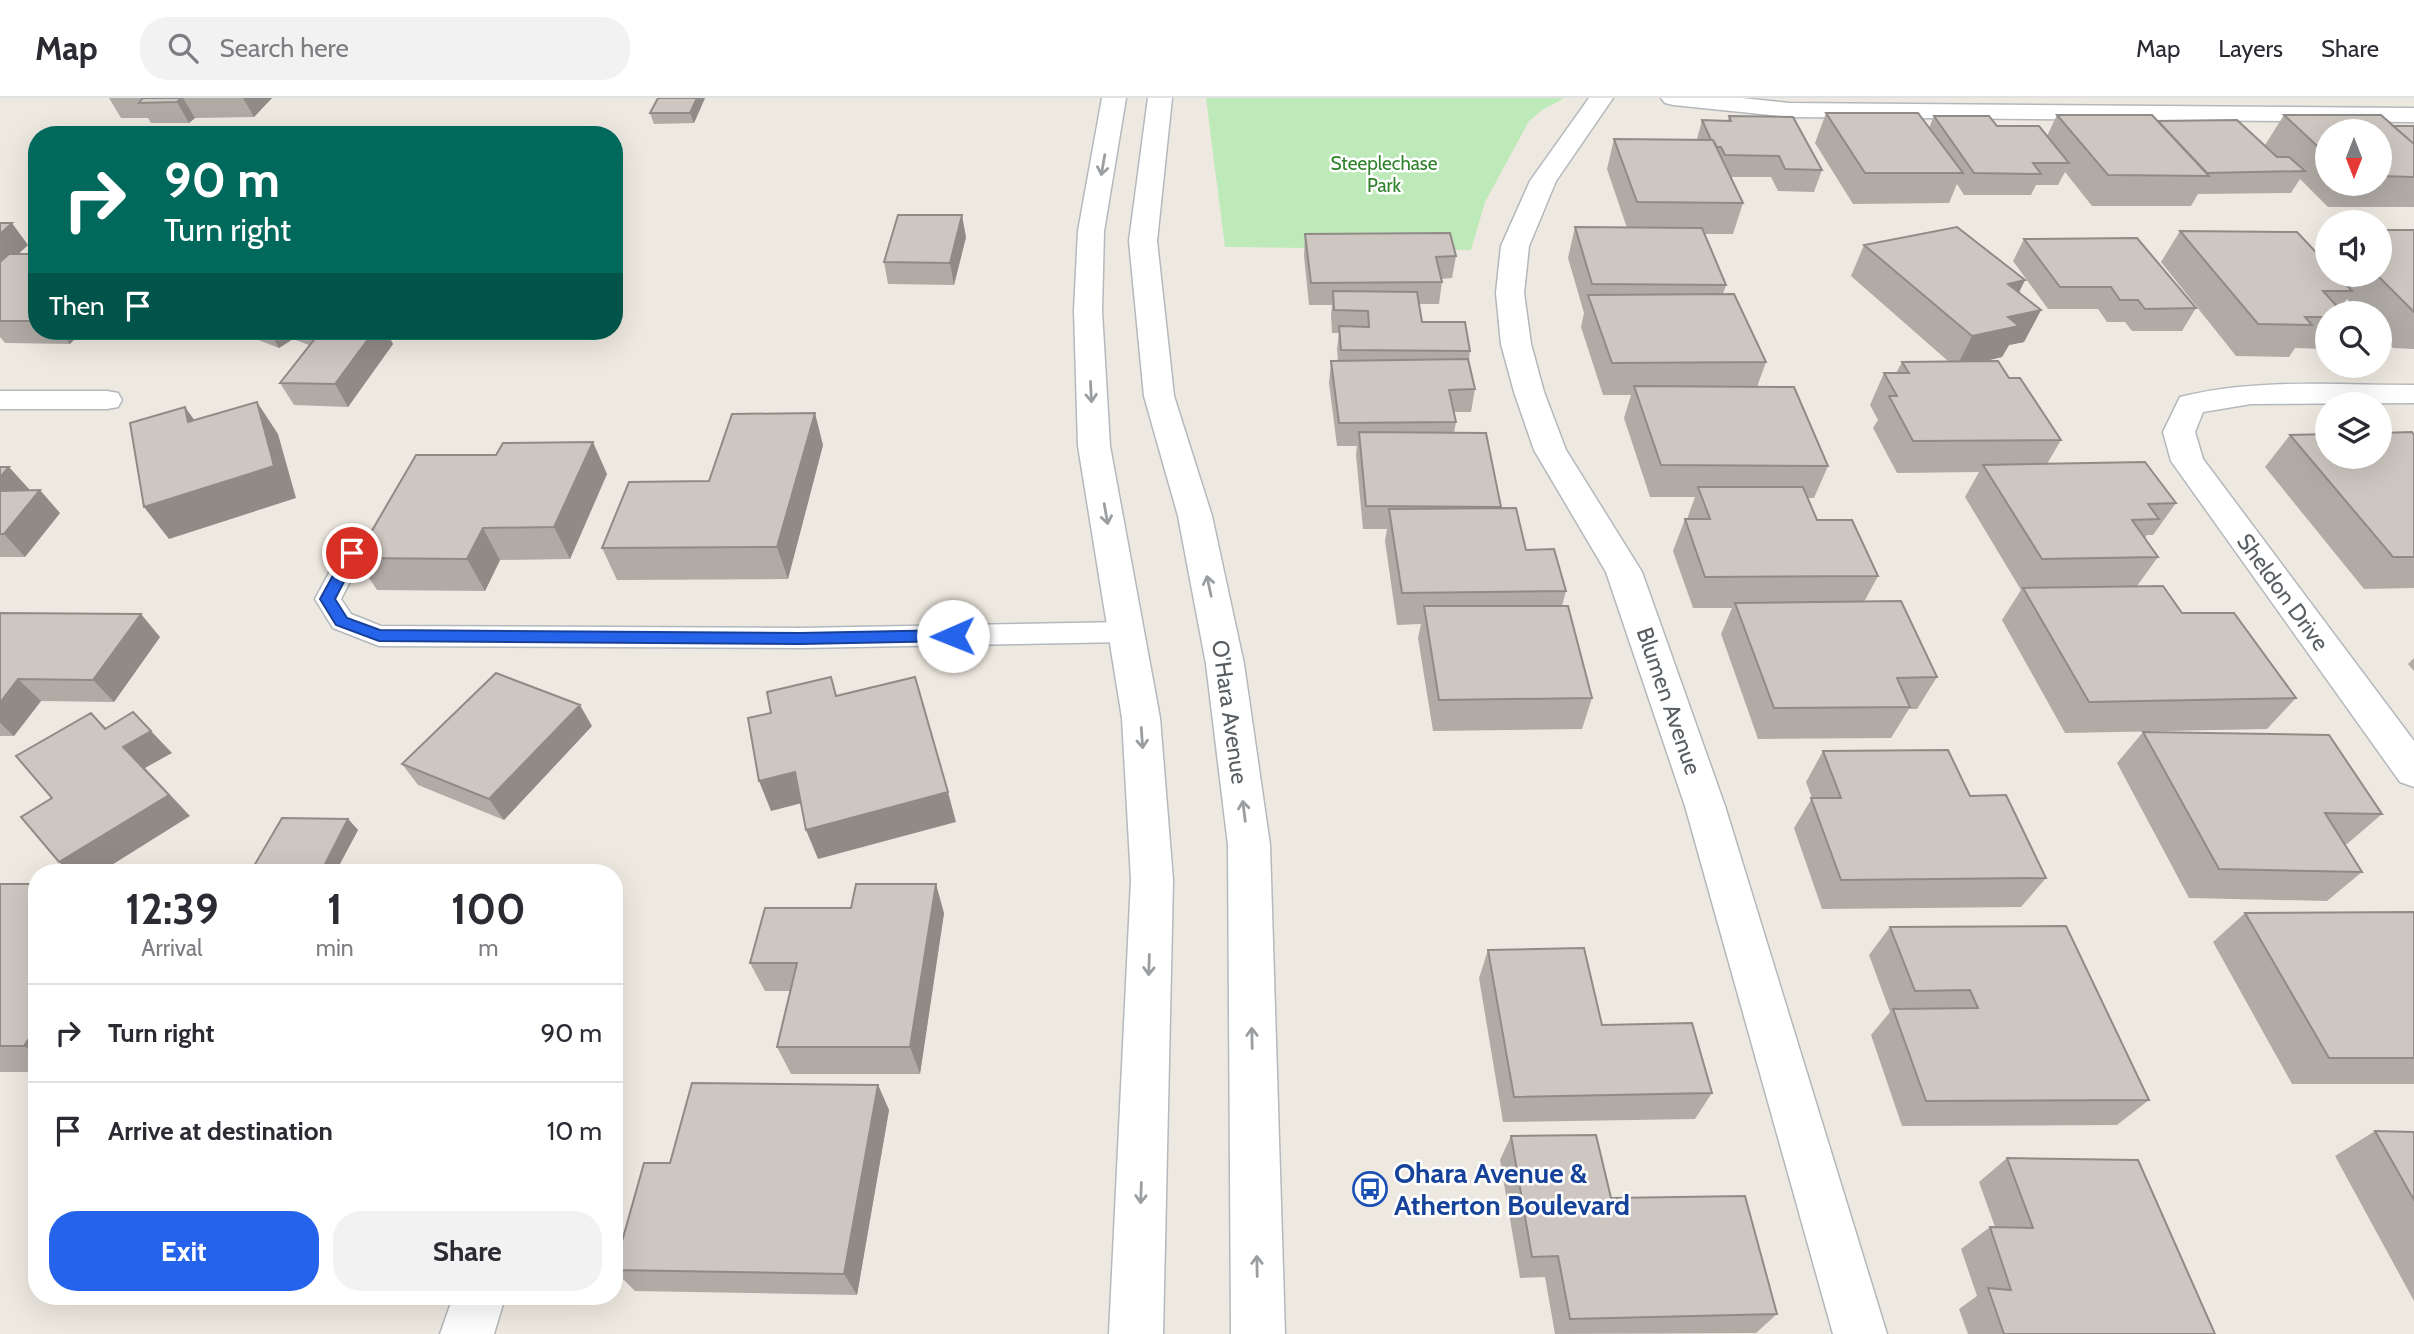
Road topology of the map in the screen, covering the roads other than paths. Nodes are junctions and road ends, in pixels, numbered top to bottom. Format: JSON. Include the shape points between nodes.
{"nodes":[{"id":1,"x":1114,"y":98,"type":"edge"},
{"id":2,"x":1160,"y":98,"type":"edge"},
{"id":3,"x":1601,"y":98,"type":"edge"},
{"id":4,"x":1673,"y":98,"type":"edge"},
{"id":5,"x":1842,"y":104,"type":"edge"},
{"id":6,"x":2234,"y":106,"type":"edge"},
{"id":7,"x":2414,"y":115,"type":"edge"},
{"id":8,"x":2414,"y":394,"type":"edge"},
{"id":9,"x":0,"y":400,"type":"edge"},
{"id":10,"x":107,"y":400,"type":"dead end"},
{"id":11,"x":352,"y":553,"type":"dead end"},
{"id":12,"x":1126,"y":632,"type":"junction"},
{"id":13,"x":2414,"y":771,"type":"edge"},
{"id":14,"x":476,"y":1305,"type":"edge"},
{"id":15,"x":467,"y":1334,"type":"edge"},
{"id":16,"x":1136,"y":1334,"type":"edge"},
{"id":17,"x":1258,"y":1334,"type":"edge"},
{"id":18,"x":1860,"y":1334,"type":"edge"}],
"edges":[{"from":1,"to":12,"type":"street","one_way":true,"via":[[1091,231],[1089,334],[1094,446]]},
{"from":17,"to":2,"type":"street","name":"O'Hara Avenue","one_way":true,"via":[[1249,845],[1222,651],[1195,516],[1159,396],[1143,241]]},
{"from":3,"to":18,"type":"street","name":"Blumen Avenue","via":[[1543,181],[1515,246],[1510,293],[1516,344],[1550,450],[1624,572],[1705,807]]},
{"from":4,"to":5,"type":"street","via":[[1776,109]]},
{"from":5,"to":6,"type":"street"},
{"from":6,"to":7,"type":"street"},
{"from":8,"to":13,"type":"street","name":"Sheldon Drive","via":[[2250,395],[2192,404],[2179,432],[2187,461]]},
{"from":9,"to":10,"type":"street"},
{"from":11,"to":12,"type":"lane","via":[[328,599],[342,621],[379,636],[800,638]]},
{"from":12,"to":16,"type":"street","one_way":true,"via":[[1141,718],[1152,880]]},
{"from":14,"to":15,"type":"street"}]}
